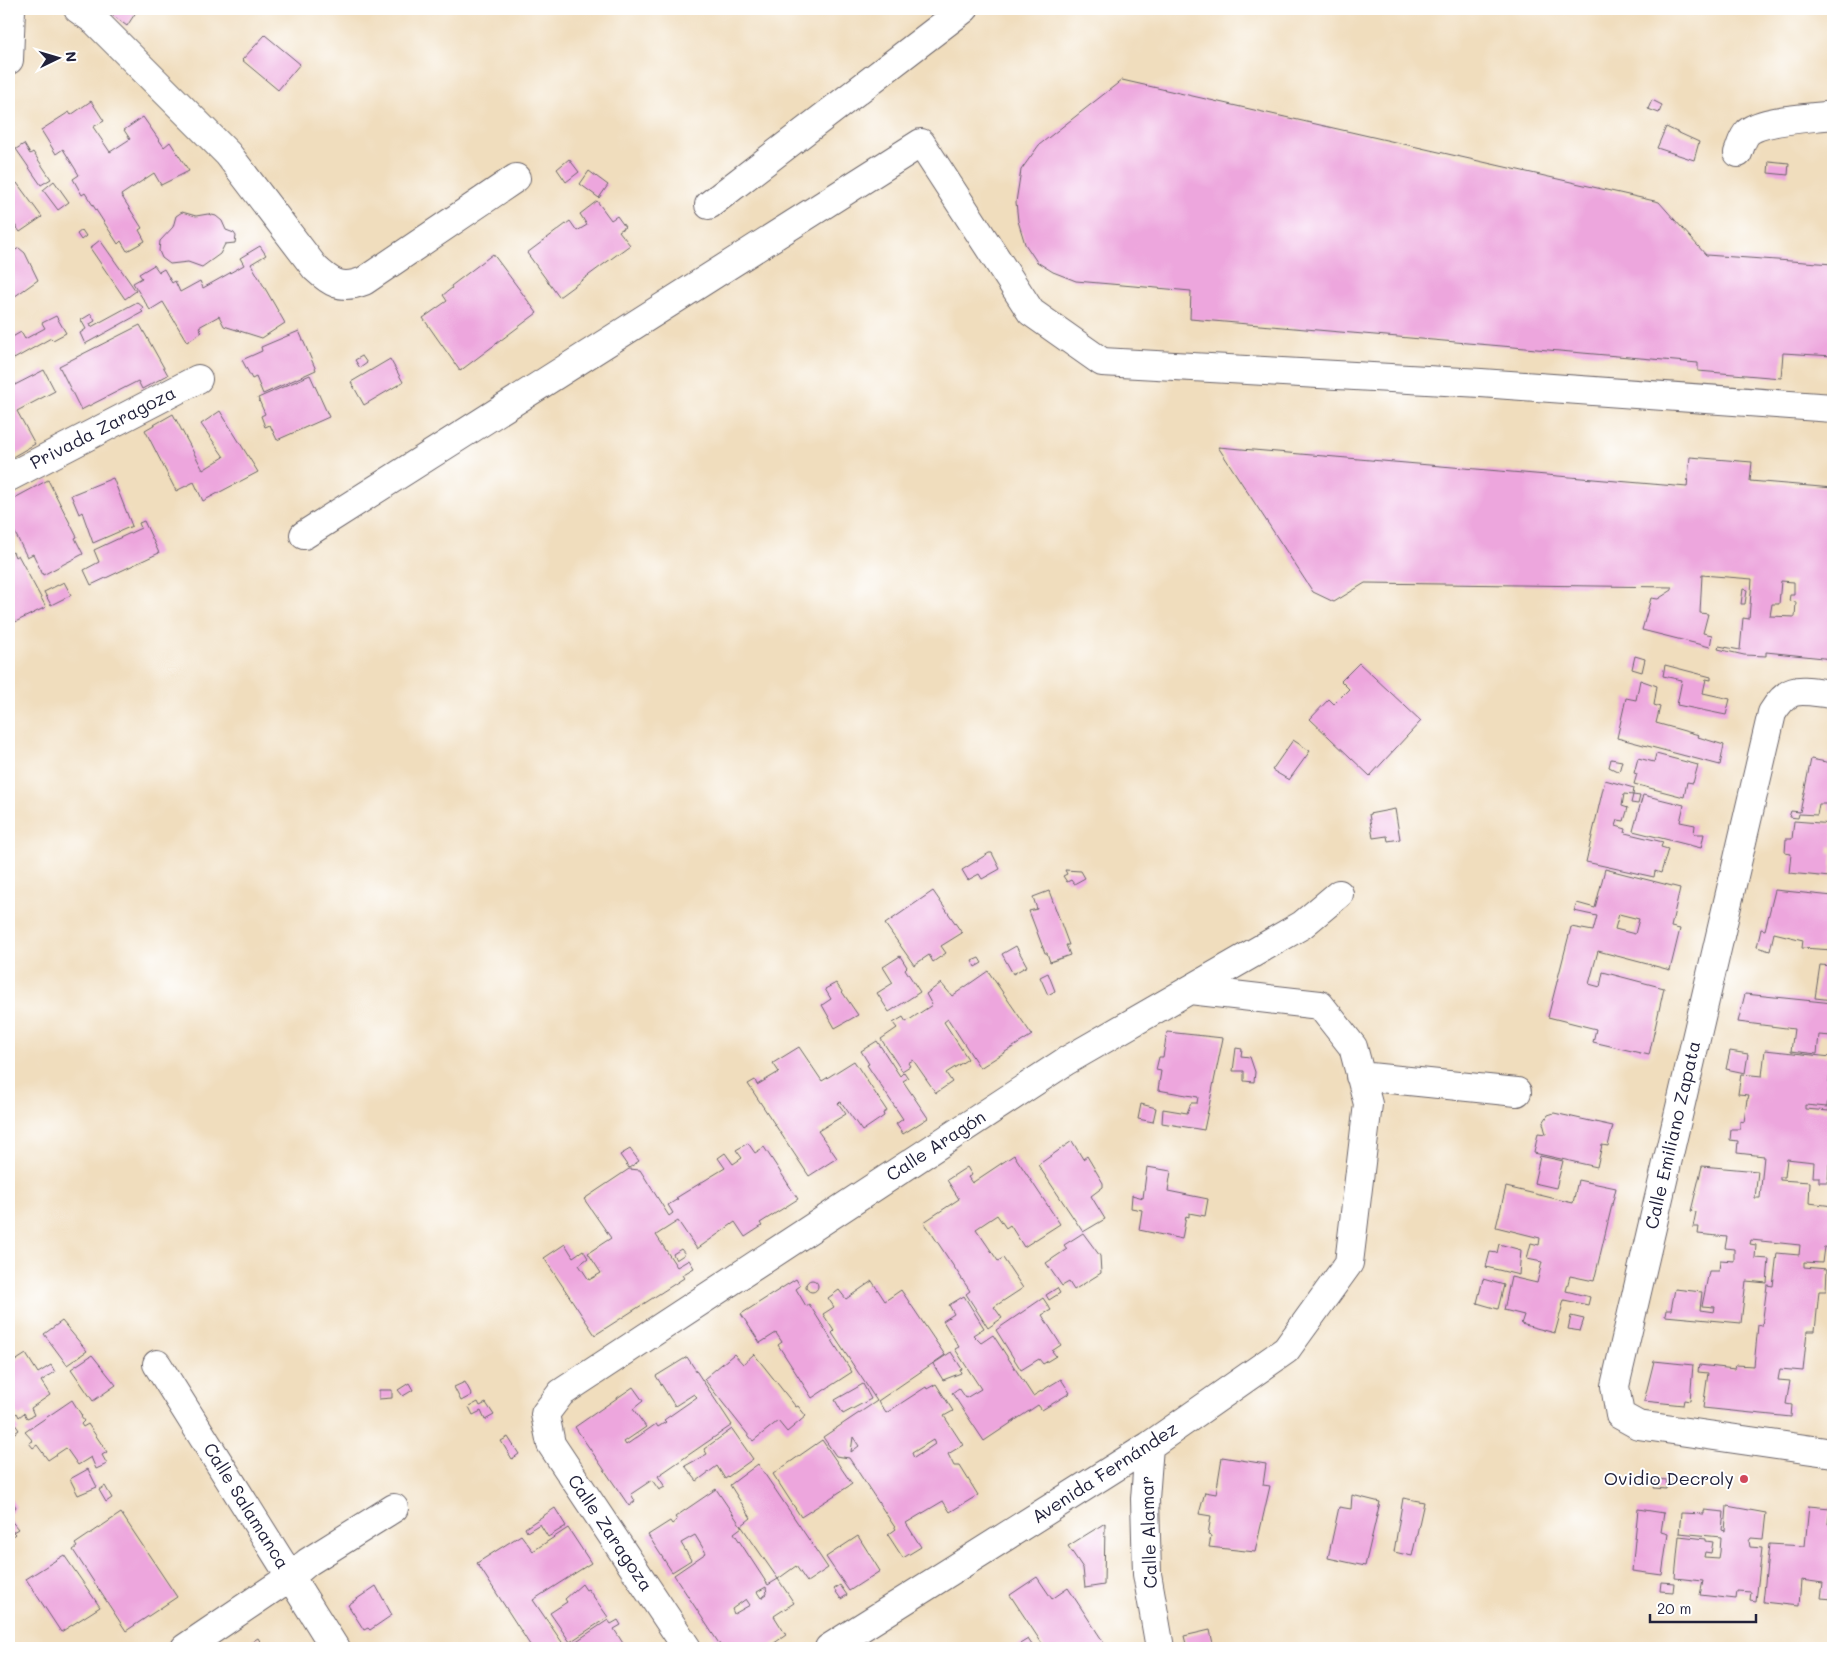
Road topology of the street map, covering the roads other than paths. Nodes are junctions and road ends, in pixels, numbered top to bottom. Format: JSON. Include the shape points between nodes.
{"nodes":[{"id":1,"x":11,"y":9,"type":"edge"},
{"id":2,"x":78,"y":9,"type":"edge"},
{"id":3,"x":964,"y":9,"type":"edge"},
{"id":4,"x":9,"y":60,"type":"edge"},
{"id":5,"x":1833,"y":115,"type":"edge"},
{"id":6,"x":1738,"y":154,"type":"dead end"},
{"id":7,"x":516,"y":178,"type":"dead end"},
{"id":8,"x":709,"y":204,"type":"dead end"},
{"id":9,"x":198,"y":379,"type":"dead end"},
{"id":10,"x":1833,"y":408,"type":"edge"},
{"id":11,"x":9,"y":477,"type":"edge"},
{"id":12,"x":304,"y":535,"type":"dead end"},
{"id":13,"x":1833,"y":694,"type":"edge"},
{"id":14,"x":1339,"y":894,"type":"dead end"},
{"id":15,"x":1190,"y":990,"type":"junction"},
{"id":16,"x":1360,"y":1076,"type":"junction"},
{"id":17,"x":1517,"y":1092,"type":"dead end"},
{"id":18,"x":157,"y":1364,"type":"dead end"},
{"id":19,"x":545,"y":1414,"type":"joint"},
{"id":20,"x":1149,"y":1446,"type":"junction"},
{"id":21,"x":1833,"y":1453,"type":"edge"},
{"id":22,"x":394,"y":1508,"type":"dead end"},
{"id":23,"x":290,"y":1577,"type":"junction"},
{"id":24,"x":185,"y":1648,"type":"edge"},
{"id":25,"x":335,"y":1648,"type":"edge"},
{"id":26,"x":687,"y":1648,"type":"edge"},
{"id":27,"x":829,"y":1648,"type":"edge"},
{"id":28,"x":1160,"y":1648,"type":"edge"}],
"edges":[{"from":1,"to":4,"type":"street"},
{"from":2,"to":7,"type":"street","via":[[95,21],[228,154],[315,268],[329,281],[351,286],[364,281]]},
{"from":3,"to":8,"type":"street"},
{"from":5,"to":6,"type":"street","via":[[1754,129],[1743,139]]},
{"from":9,"to":11,"type":"street","name":"Privada Zaragoza"},
{"from":10,"to":12,"type":"street","via":[[1481,383],[1102,362],[1030,312],[921,143]]},
{"from":13,"to":21,"type":"street","name":"Calle Emiliano Zapata","via":[[1790,692],[1783,696],[1772,713],[1615,1386],[1620,1415],[1638,1425]]},
{"from":14,"to":15,"type":"street","name":"Calle Aragón","via":[[1302,925]]},
{"from":15,"to":16,"type":"street","via":[[1320,1005],[1353,1047]]},
{"from":15,"to":19,"type":"street","name":"Calle Aragón","via":[[1066,1062],[569,1387],[560,1393]]},
{"from":16,"to":17,"type":"street"},
{"from":16,"to":20,"type":"street","name":"Avenida Fernández","via":[[1368,1104],[1349,1263],[1286,1350]]},
{"from":18,"to":23,"type":"street","name":"Calle Salamanca"},
{"from":19,"to":26,"type":"street","name":"Calle Zaragoza","via":[[552,1444]]},
{"from":20,"to":27,"type":"street","name":"Avenida Fernández"},
{"from":20,"to":28,"type":"street","name":"Calle Alamar","via":[[1145,1499],[1147,1574]]},
{"from":22,"to":23,"type":"street","via":[[308,1562]]},
{"from":23,"to":24,"type":"street"},
{"from":23,"to":25,"type":"street","name":"Calle Salamanca"}]}
